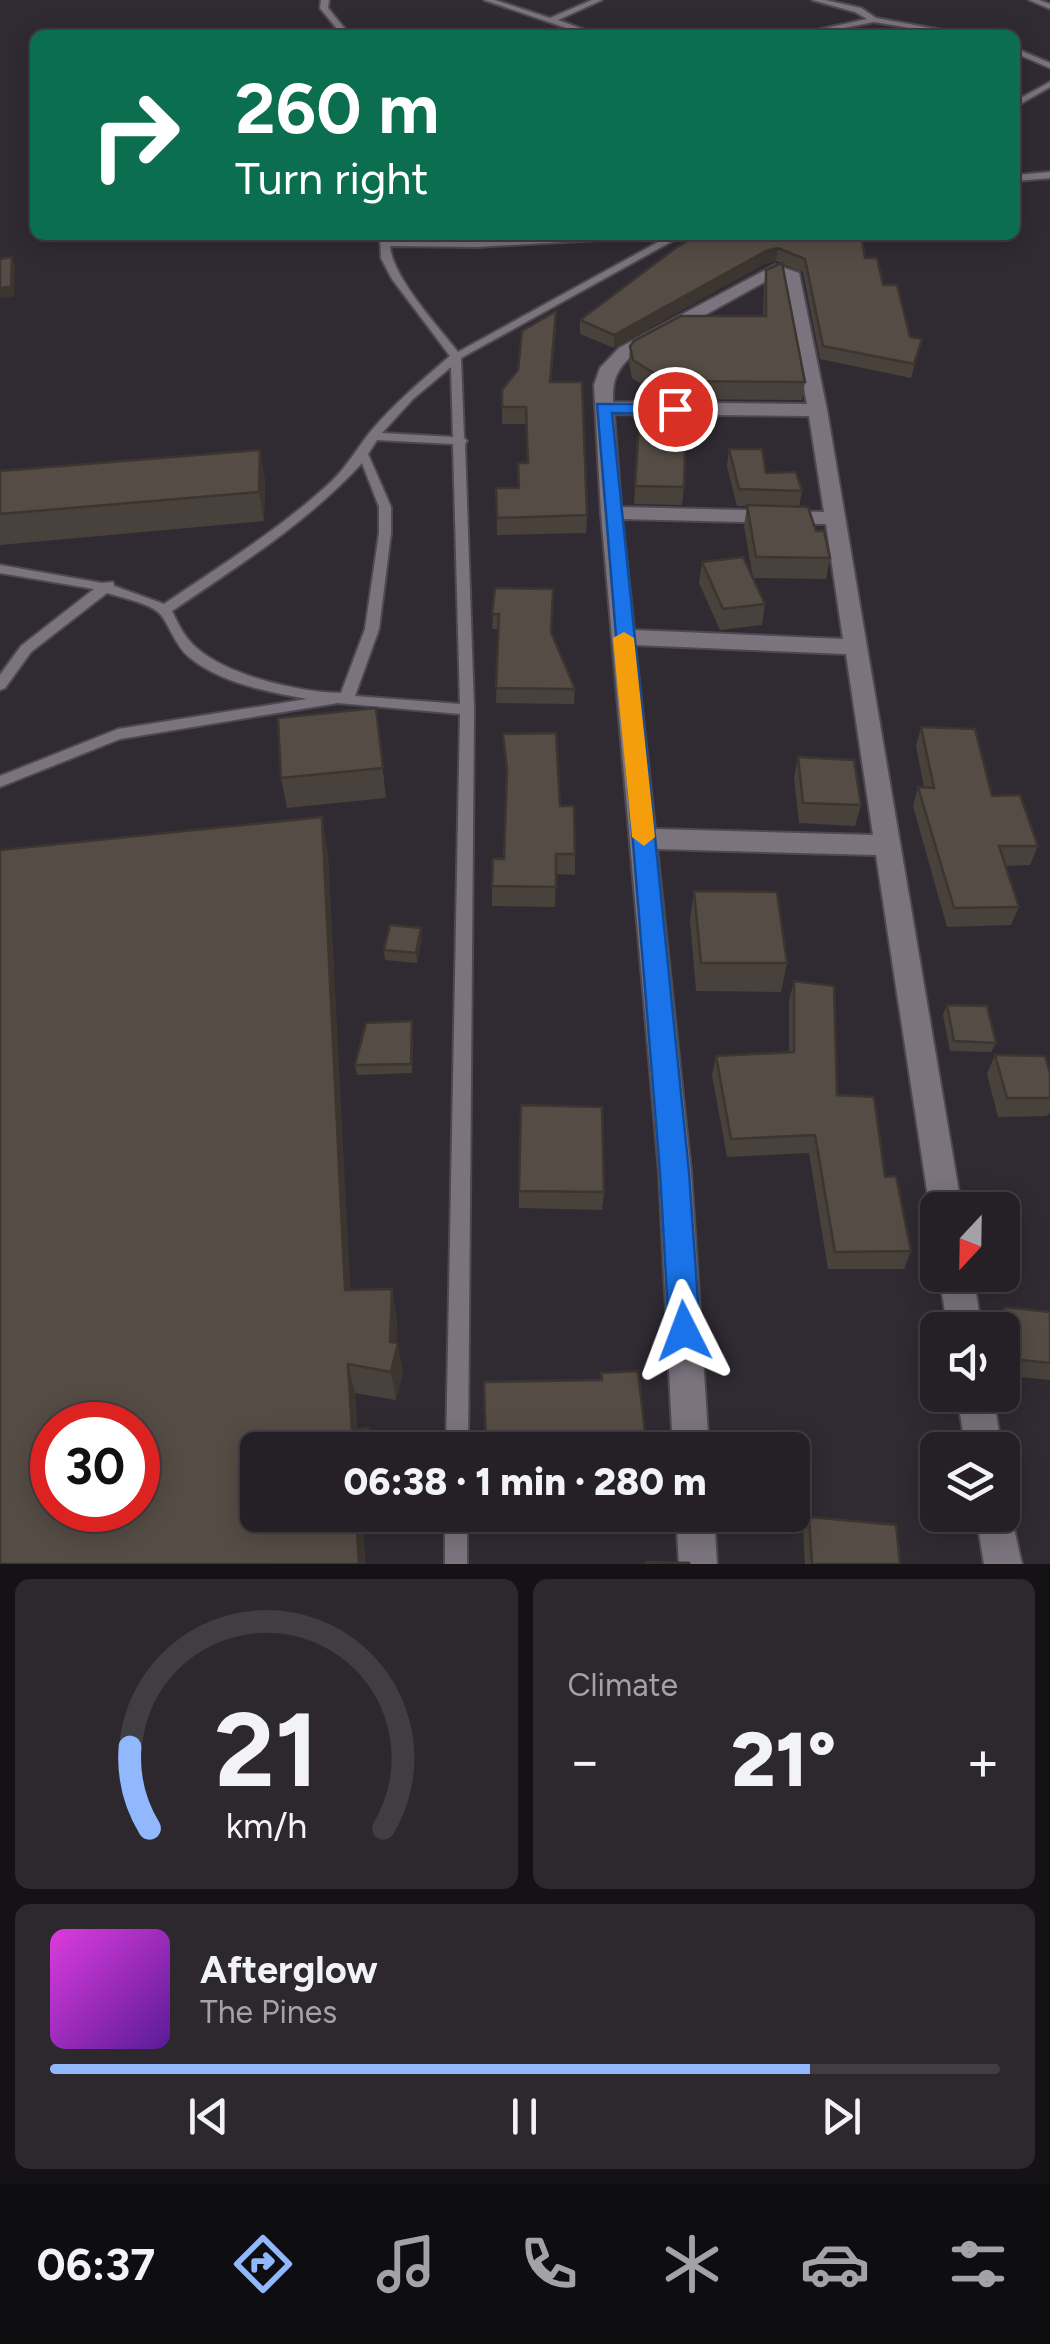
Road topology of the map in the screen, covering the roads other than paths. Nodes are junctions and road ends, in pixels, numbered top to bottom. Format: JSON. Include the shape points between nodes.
{"nodes":[{"id":1,"x":325,"y":0,"type":"edge"},
{"id":2,"x":488,"y":0,"type":"edge"},
{"id":3,"x":598,"y":0,"type":"edge"},
{"id":4,"x":816,"y":0,"type":"edge"},
{"id":5,"x":1033,"y":0,"type":"edge"},
{"id":6,"x":1050,"y":8,"type":"edge"},
{"id":7,"x":552,"y":20,"type":"junction"},
{"id":8,"x":874,"y":20,"type":"junction"},
{"id":9,"x":342,"y":30,"type":"edge"},
{"id":10,"x":581,"y":30,"type":"edge"},
{"id":11,"x":823,"y":30,"type":"edge"},
{"id":12,"x":935,"y":30,"type":"edge"},
{"id":13,"x":1020,"y":52,"type":"edge"},
{"id":14,"x":1050,"y":66,"type":"edge"},
{"id":15,"x":1050,"y":84,"type":"edge"},
{"id":16,"x":1020,"y":102,"type":"edge"},
{"id":17,"x":1050,"y":174,"type":"edge"},
{"id":18,"x":1020,"y":177,"type":"edge"},
{"id":19,"x":384,"y":240,"type":"edge"},
{"id":20,"x":402,"y":240,"type":"edge"},
{"id":21,"x":546,"y":240,"type":"edge"},
{"id":22,"x":669,"y":240,"type":"edge"},
{"id":23,"x":456,"y":356,"type":"junction"},
{"id":24,"x":603,"y":408,"type":"junction"},
{"id":25,"x":818,"y":410,"type":"junction"},
{"id":26,"x":373,"y":436,"type":"junction"},
{"id":27,"x":461,"y":440,"type":"junction"},
{"id":28,"x":365,"y":457,"type":"junction"},
{"id":29,"x":611,"y":513,"type":"junction"},
{"id":30,"x":834,"y":518,"type":"junction"},
{"id":31,"x":0,"y":570,"type":"edge"},
{"id":32,"x":108,"y":585,"type":"junction"},
{"id":33,"x":165,"y":610,"type":"junction"},
{"id":34,"x":624,"y":637,"type":"junction"},
{"id":35,"x":856,"y":647,"type":"junction"},
{"id":36,"x":0,"y":684,"type":"edge"},
{"id":37,"x":347,"y":698,"type":"junction"},
{"id":38,"x":466,"y":709,"type":"junction"},
{"id":39,"x":0,"y":782,"type":"edge"},
{"id":40,"x":644,"y":839,"type":"junction"},
{"id":41,"x":888,"y":845,"type":"junction"},
{"id":42,"x":943,"y":1192,"type":"edge"},
{"id":43,"x":457,"y":1432,"type":"edge"},
{"id":44,"x":690,"y":1432,"type":"edge"},
{"id":45,"x":456,"y":1532,"type":"edge"},
{"id":46,"x":696,"y":1532,"type":"edge"},
{"id":47,"x":997,"y":1532,"type":"edge"},
{"id":48,"x":456,"y":1564,"type":"edge"},
{"id":49,"x":698,"y":1564,"type":"edge"},
{"id":50,"x":1002,"y":1564,"type":"edge"}],
"edges":[{"from":1,"to":9,"type":"lane"},
{"from":2,"to":7,"type":"lane"},
{"from":3,"to":7,"type":"lane"},
{"from":4,"to":8,"type":"lane"},
{"from":5,"to":6,"type":"lane"},
{"from":7,"to":10,"type":"lane"},
{"from":8,"to":11,"type":"lane"},
{"from":8,"to":12,"type":"lane"},
{"from":13,"to":14,"type":"lane"},
{"from":15,"to":16,"type":"lane"},
{"from":17,"to":18,"type":"lane"},
{"from":19,"to":23,"type":"lane","via":[[397,279]]},
{"from":20,"to":21,"type":"lane"},
{"from":22,"to":23,"type":"lane"},
{"from":23,"to":26,"type":"lane"},
{"from":23,"to":27,"type":"lane"},
{"from":24,"to":25,"type":"street"},
{"from":24,"to":25,"type":"street","via":[[602,385],[625,352],[763,274],[785,270],[791,272]]},
{"from":24,"to":29,"type":"street"},
{"from":25,"to":30,"type":"street"},
{"from":26,"to":27,"type":"lane"},
{"from":26,"to":28,"type":"lane"},
{"from":27,"to":38,"type":"lane"},
{"from":28,"to":33,"type":"lane","via":[[283,528]]},
{"from":28,"to":37,"type":"lane","via":[[385,508],[385,534],[372,629]]},
{"from":29,"to":30,"type":"street"},
{"from":29,"to":34,"type":"street"},
{"from":30,"to":35,"type":"street"},
{"from":31,"to":32,"type":"lane"},
{"from":32,"to":33,"type":"lane"},
{"from":32,"to":36,"type":"lane","via":[[26,649]]},
{"from":33,"to":37,"type":"lane","via":[[174,633],[200,659],[265,686]]},
{"from":34,"to":35,"type":"street"},
{"from":34,"to":40,"type":"street"},
{"from":35,"to":41,"type":"street"},
{"from":37,"to":38,"type":"lane"},
{"from":37,"to":39,"type":"lane","via":[[118,734]]},
{"from":38,"to":43,"type":"lane"},
{"from":40,"to":41,"type":"street"},
{"from":40,"to":44,"type":"street","via":[[675,1172]]},
{"from":41,"to":42,"type":"street"},
{"from":45,"to":48,"type":"lane"},
{"from":46,"to":49,"type":"street"},
{"from":47,"to":50,"type":"street"}]}
